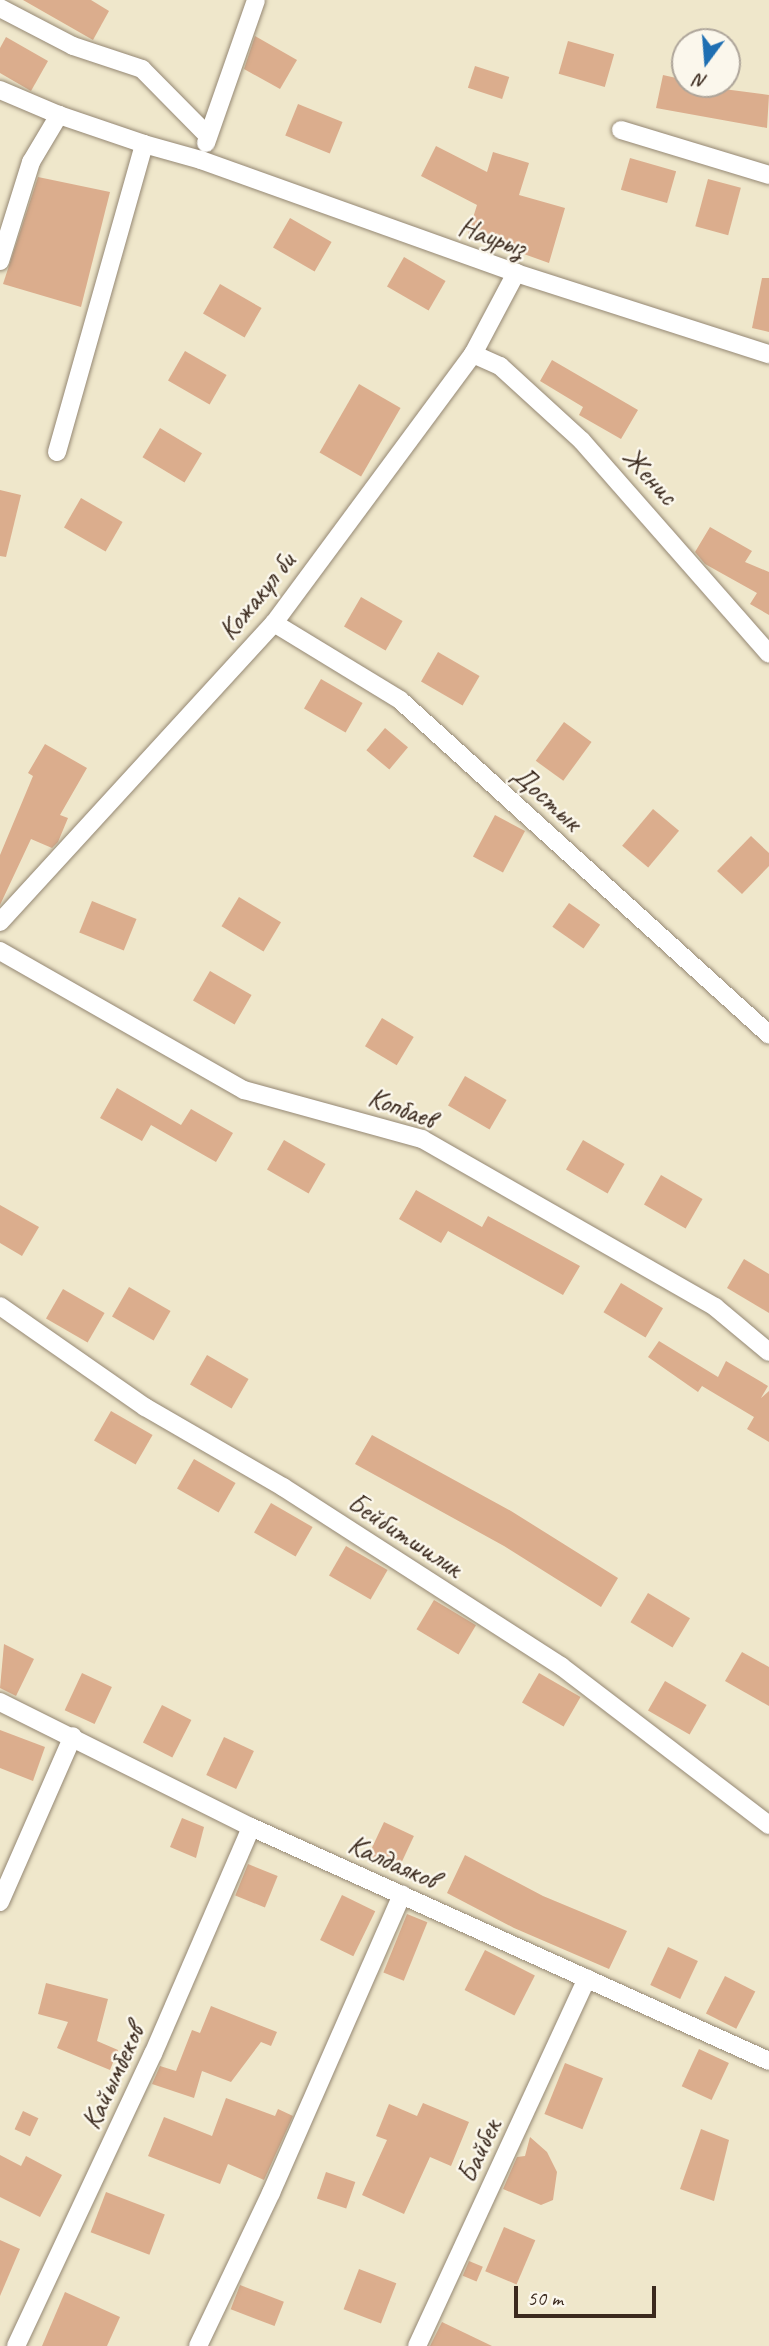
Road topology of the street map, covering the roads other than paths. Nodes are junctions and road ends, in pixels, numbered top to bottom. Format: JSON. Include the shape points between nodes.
{"nodes":[{"id":1,"x":256,"y":0,"type":"edge"},
{"id":2,"x":0,"y":8,"type":"edge"},
{"id":3,"x":0,"y":90,"type":"edge"},
{"id":4,"x":59,"y":115,"type":"junction"},
{"id":5,"x":621,"y":130,"type":"dead end"},
{"id":6,"x":208,"y":136,"type":"junction"},
{"id":7,"x":144,"y":144,"type":"junction"},
{"id":8,"x":201,"y":160,"type":"junction"},
{"id":9,"x":769,"y":175,"type":"edge"},
{"id":10,"x":0,"y":261,"type":"edge"},
{"id":11,"x":516,"y":273,"type":"junction"},
{"id":12,"x":474,"y":354,"type":"junction"},
{"id":13,"x":769,"y":354,"type":"edge"},
{"id":14,"x":57,"y":452,"type":"dead end"},
{"id":15,"x":274,"y":623,"type":"junction"},
{"id":16,"x":769,"y":654,"type":"edge"},
{"id":17,"x":0,"y":922,"type":"edge"},
{"id":18,"x":0,"y":951,"type":"edge"},
{"id":19,"x":769,"y":1034,"type":"edge"},
{"id":20,"x":0,"y":1306,"type":"edge"},
{"id":21,"x":769,"y":1352,"type":"edge"},
{"id":22,"x":0,"y":1702,"type":"edge"},
{"id":23,"x":73,"y":1737,"type":"junction"},
{"id":24,"x":769,"y":1825,"type":"edge"},
{"id":25,"x":251,"y":1827,"type":"junction"},
{"id":26,"x":402,"y":1895,"type":"junction"},
{"id":27,"x":0,"y":1902,"type":"edge"},
{"id":28,"x":587,"y":1978,"type":"junction"},
{"id":29,"x":769,"y":2061,"type":"edge"},
{"id":30,"x":16,"y":2346,"type":"edge"},
{"id":31,"x":198,"y":2346,"type":"edge"},
{"id":32,"x":417,"y":2346,"type":"edge"}],
"edges":[{"from":1,"to":6,"type":"street"},
{"from":2,"to":6,"type":"street","via":[[73,46],[142,69]]},
{"from":3,"to":4,"type":"street","name":"Наурыз"},
{"from":4,"to":7,"type":"street","name":"Наурыз"},
{"from":4,"to":10,"type":"street","via":[[31,162]]},
{"from":5,"to":9,"type":"street"},
{"from":6,"to":8,"type":"street"},
{"from":7,"to":8,"type":"street","name":"Наурыз"},
{"from":7,"to":14,"type":"street"},
{"from":8,"to":11,"type":"street","name":"Наурыз"},
{"from":11,"to":12,"type":"street","name":"Кожакул би"},
{"from":11,"to":13,"type":"street","name":"Наурыз"},
{"from":12,"to":15,"type":"street","name":"Кожакул би"},
{"from":12,"to":16,"type":"street","name":"Женис","via":[[500,366],[582,441]]},
{"from":15,"to":17,"type":"street","name":"Кожакул би"},
{"from":15,"to":19,"type":"street","name":"Достык","via":[[400,700]]},
{"from":18,"to":21,"type":"street","name":"Копбаев","via":[[244,1090],[422,1139],[715,1307]]},
{"from":20,"to":24,"type":"street","name":"Бейбитшилик","via":[[145,1407],[283,1488],[561,1667]]},
{"from":22,"to":23,"type":"street","name":"Калдаяков"},
{"from":23,"to":25,"type":"street","name":"Калдаяков"},
{"from":23,"to":27,"type":"street"},
{"from":25,"to":26,"type":"street","name":"Калдаяков"},
{"from":25,"to":30,"type":"street","name":"Кайымбеков","via":[[153,2054]]},
{"from":26,"to":28,"type":"street","name":"Калдаяков"},
{"from":26,"to":31,"type":"street"},
{"from":28,"to":29,"type":"street","name":"Калдаяков"},
{"from":28,"to":32,"type":"street","name":"Байбек"}]}
